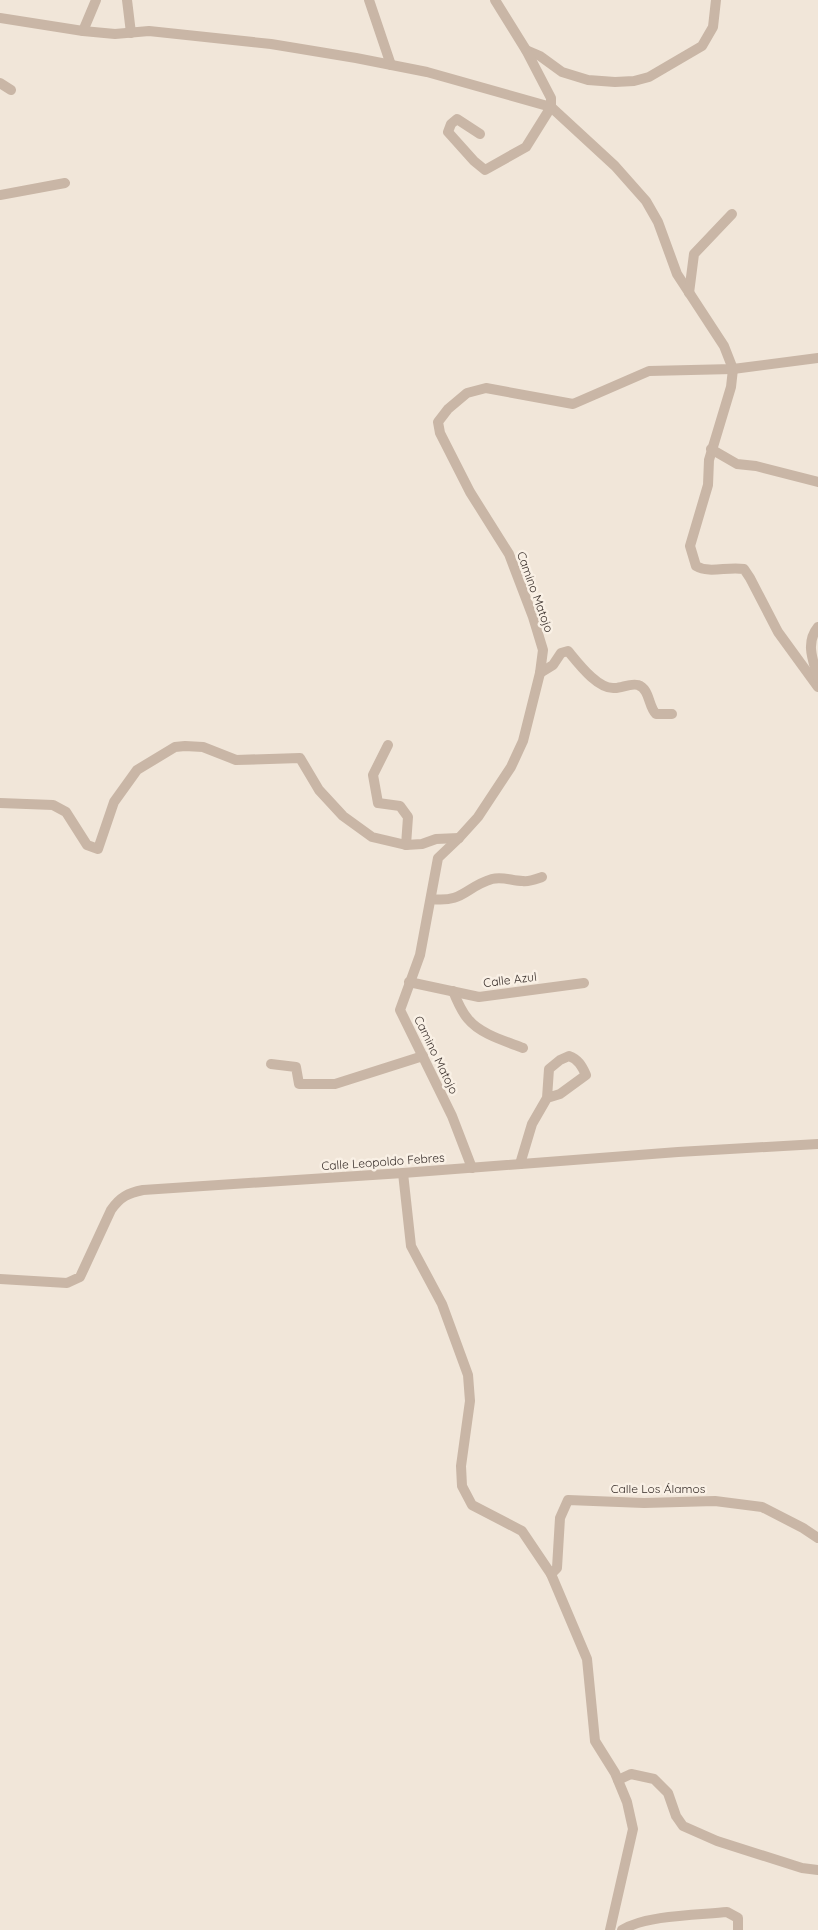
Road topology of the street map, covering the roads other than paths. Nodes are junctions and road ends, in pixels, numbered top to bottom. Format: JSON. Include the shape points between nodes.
{"nodes":[{"id":1,"x":96,"y":0,"type":"edge"},
{"id":2,"x":127,"y":0,"type":"edge"},
{"id":3,"x":368,"y":0,"type":"edge"},
{"id":4,"x":495,"y":0,"type":"edge"},
{"id":5,"x":716,"y":0,"type":"edge"},
{"id":6,"x":0,"y":18,"type":"edge"},
{"id":7,"x":84,"y":31,"type":"junction"},
{"id":8,"x":131,"y":33,"type":"junction"},
{"id":9,"x":526,"y":50,"type":"junction"},
{"id":10,"x":391,"y":65,"type":"junction"},
{"id":11,"x":0,"y":83,"type":"edge"},
{"id":12,"x":11,"y":90,"type":"dead end"},
{"id":13,"x":551,"y":107,"type":"junction"},
{"id":14,"x":480,"y":134,"type":"dead end"},
{"id":15,"x":65,"y":183,"type":"dead end"},
{"id":16,"x":0,"y":195,"type":"edge"},
{"id":17,"x":732,"y":214,"type":"dead end"},
{"id":18,"x":689,"y":293,"type":"junction"},
{"id":19,"x":818,"y":358,"type":"edge"},
{"id":20,"x":733,"y":369,"type":"junction"},
{"id":21,"x":711,"y":449,"type":"junction"},
{"id":22,"x":818,"y":482,"type":"edge"},
{"id":23,"x":818,"y":627,"type":"edge"},
{"id":24,"x":540,"y":673,"type":"junction"},
{"id":25,"x":818,"y":678,"type":"edge"},
{"id":26,"x":818,"y":687,"type":"edge"},
{"id":27,"x":672,"y":714,"type":"dead end"},
{"id":28,"x":388,"y":745,"type":"dead end"},
{"id":29,"x":0,"y":803,"type":"edge"},
{"id":30,"x":459,"y":838,"type":"junction"},
{"id":31,"x":406,"y":845,"type":"junction"},
{"id":32,"x":542,"y":878,"type":"dead end"},
{"id":33,"x":431,"y":899,"type":"junction"},
{"id":34,"x":410,"y":982,"type":"junction"},
{"id":35,"x":584,"y":982,"type":"dead end"},
{"id":36,"x":453,"y":991,"type":"junction"},
{"id":37,"x":523,"y":1048,"type":"dead end"},
{"id":38,"x":422,"y":1056,"type":"junction"},
{"id":39,"x":270,"y":1064,"type":"dead end"},
{"id":40,"x":547,"y":1098,"type":"dead end"},
{"id":41,"x":818,"y":1144,"type":"edge"},
{"id":42,"x":520,"y":1164,"type":"junction"},
{"id":43,"x":472,"y":1168,"type":"junction"},
{"id":44,"x":403,"y":1173,"type":"junction"},
{"id":45,"x":0,"y":1279,"type":"edge"},
{"id":46,"x":818,"y":1538,"type":"edge"},
{"id":47,"x":551,"y":1574,"type":"junction"},
{"id":48,"x":618,"y":1780,"type":"junction"},
{"id":49,"x":818,"y":1870,"type":"edge"},
{"id":50,"x":610,"y":1930,"type":"edge"},
{"id":51,"x":622,"y":1930,"type":"edge"},
{"id":52,"x":738,"y":1930,"type":"edge"}],
"edges":[{"from":1,"to":7,"type":"street"},
{"from":2,"to":8,"type":"street"},
{"from":3,"to":10,"type":"street"},
{"from":4,"to":9,"type":"street"},
{"from":5,"to":9,"type":"street","via":[[713,27],[702,46],[649,77],[634,81],[588,80],[562,72]]},
{"from":6,"to":7,"type":"street"},
{"from":7,"to":8,"type":"street"},
{"from":8,"to":10,"type":"street","via":[[149,31],[271,44]]},
{"from":9,"to":13,"type":"street","via":[[550,98]]},
{"from":10,"to":13,"type":"street"},
{"from":11,"to":12,"type":"street"},
{"from":13,"to":14,"type":"street","via":[[526,147],[485,170],[448,132],[457,118]]},
{"from":13,"to":18,"type":"street","via":[[615,166],[646,201]]},
{"from":15,"to":16,"type":"street"},
{"from":17,"to":18,"type":"street","via":[[694,254]]},
{"from":18,"to":20,"type":"street","via":[[724,346]]},
{"from":19,"to":20,"type":"street","name":"Camino Matojo"},
{"from":20,"to":21,"type":"street"},
{"from":20,"to":24,"type":"street","name":"Camino Matojo","via":[[649,371],[573,404],[486,388],[467,393],[438,422],[440,433],[470,492],[509,554],[542,650]]},
{"from":21,"to":22,"type":"street","via":[[737,464]]},
{"from":21,"to":26,"type":"street","via":[[708,485],[690,546],[696,566],[704,571],[744,569],[778,632]]},
{"from":23,"to":25,"type":"street","via":[[813,633],[810,648]]},
{"from":24,"to":27,"type":"street","via":[[553,665],[561,653],[568,651],[602,687],[638,686],[645,690],[656,714]]},
{"from":24,"to":30,"type":"street","name":"Camino Matojo","via":[[523,741],[511,767],[489,802]]},
{"from":28,"to":31,"type":"street","via":[[373,775],[374,784],[378,803],[400,806],[408,816]]},
{"from":29,"to":31,"type":"street","via":[[53,805],[66,812],[87,845],[98,849],[114,802],[136,770],[175,748],[203,747],[236,760],[300,758],[319,790],[343,816],[372,837]]},
{"from":30,"to":31,"type":"street"},
{"from":30,"to":33,"type":"street","name":"Camino Matojo","via":[[438,858]]},
{"from":32,"to":33,"type":"street","via":[[523,882],[492,879],[460,897],[444,901]]},
{"from":33,"to":34,"type":"street","name":"Camino Matojo","via":[[420,955]]},
{"from":34,"to":36,"type":"street","name":"Calle Azul"},
{"from":34,"to":38,"type":"street","name":"Camino Matojo","via":[[400,1010]]},
{"from":35,"to":36,"type":"street","name":"Calle Azul","via":[[480,997]]},
{"from":36,"to":37,"type":"street","via":[[468,1019],[476,1026]]},
{"from":38,"to":39,"type":"street","via":[[335,1084],[299,1084],[296,1067]]},
{"from":38,"to":43,"type":"street","name":"Camino Matojo","via":[[452,1116]]},
{"from":40,"to":42,"type":"street","via":[[532,1124]]},
{"from":41,"to":42,"type":"street","name":"Calle Leopoldo Febres"},
{"from":42,"to":43,"type":"street","name":"Calle Leopoldo Febres"},
{"from":43,"to":44,"type":"street","name":"Calle Leopoldo Febres"},
{"from":44,"to":45,"type":"street","name":"Calle Leopoldo Febres","via":[[128,1193],[111,1210],[80,1277],[67,1283]]},
{"from":44,"to":47,"type":"street","via":[[411,1246],[442,1304],[468,1375],[470,1401],[461,1466],[462,1486],[472,1504],[522,1531]]},
{"from":46,"to":47,"type":"street","name":"Calle Los Álamos","via":[[762,1507],[714,1501],[568,1500],[560,1518],[557,1568]]},
{"from":47,"to":48,"type":"street","via":[[586,1659],[595,1741]]},
{"from":48,"to":49,"type":"street","via":[[632,1774],[654,1780],[668,1793],[683,1826],[717,1841]]},
{"from":48,"to":50,"type":"street","via":[[627,1802],[632,1829]]},
{"from":51,"to":52,"type":"street","via":[[645,1920],[726,1912],[738,1918]]}]}
